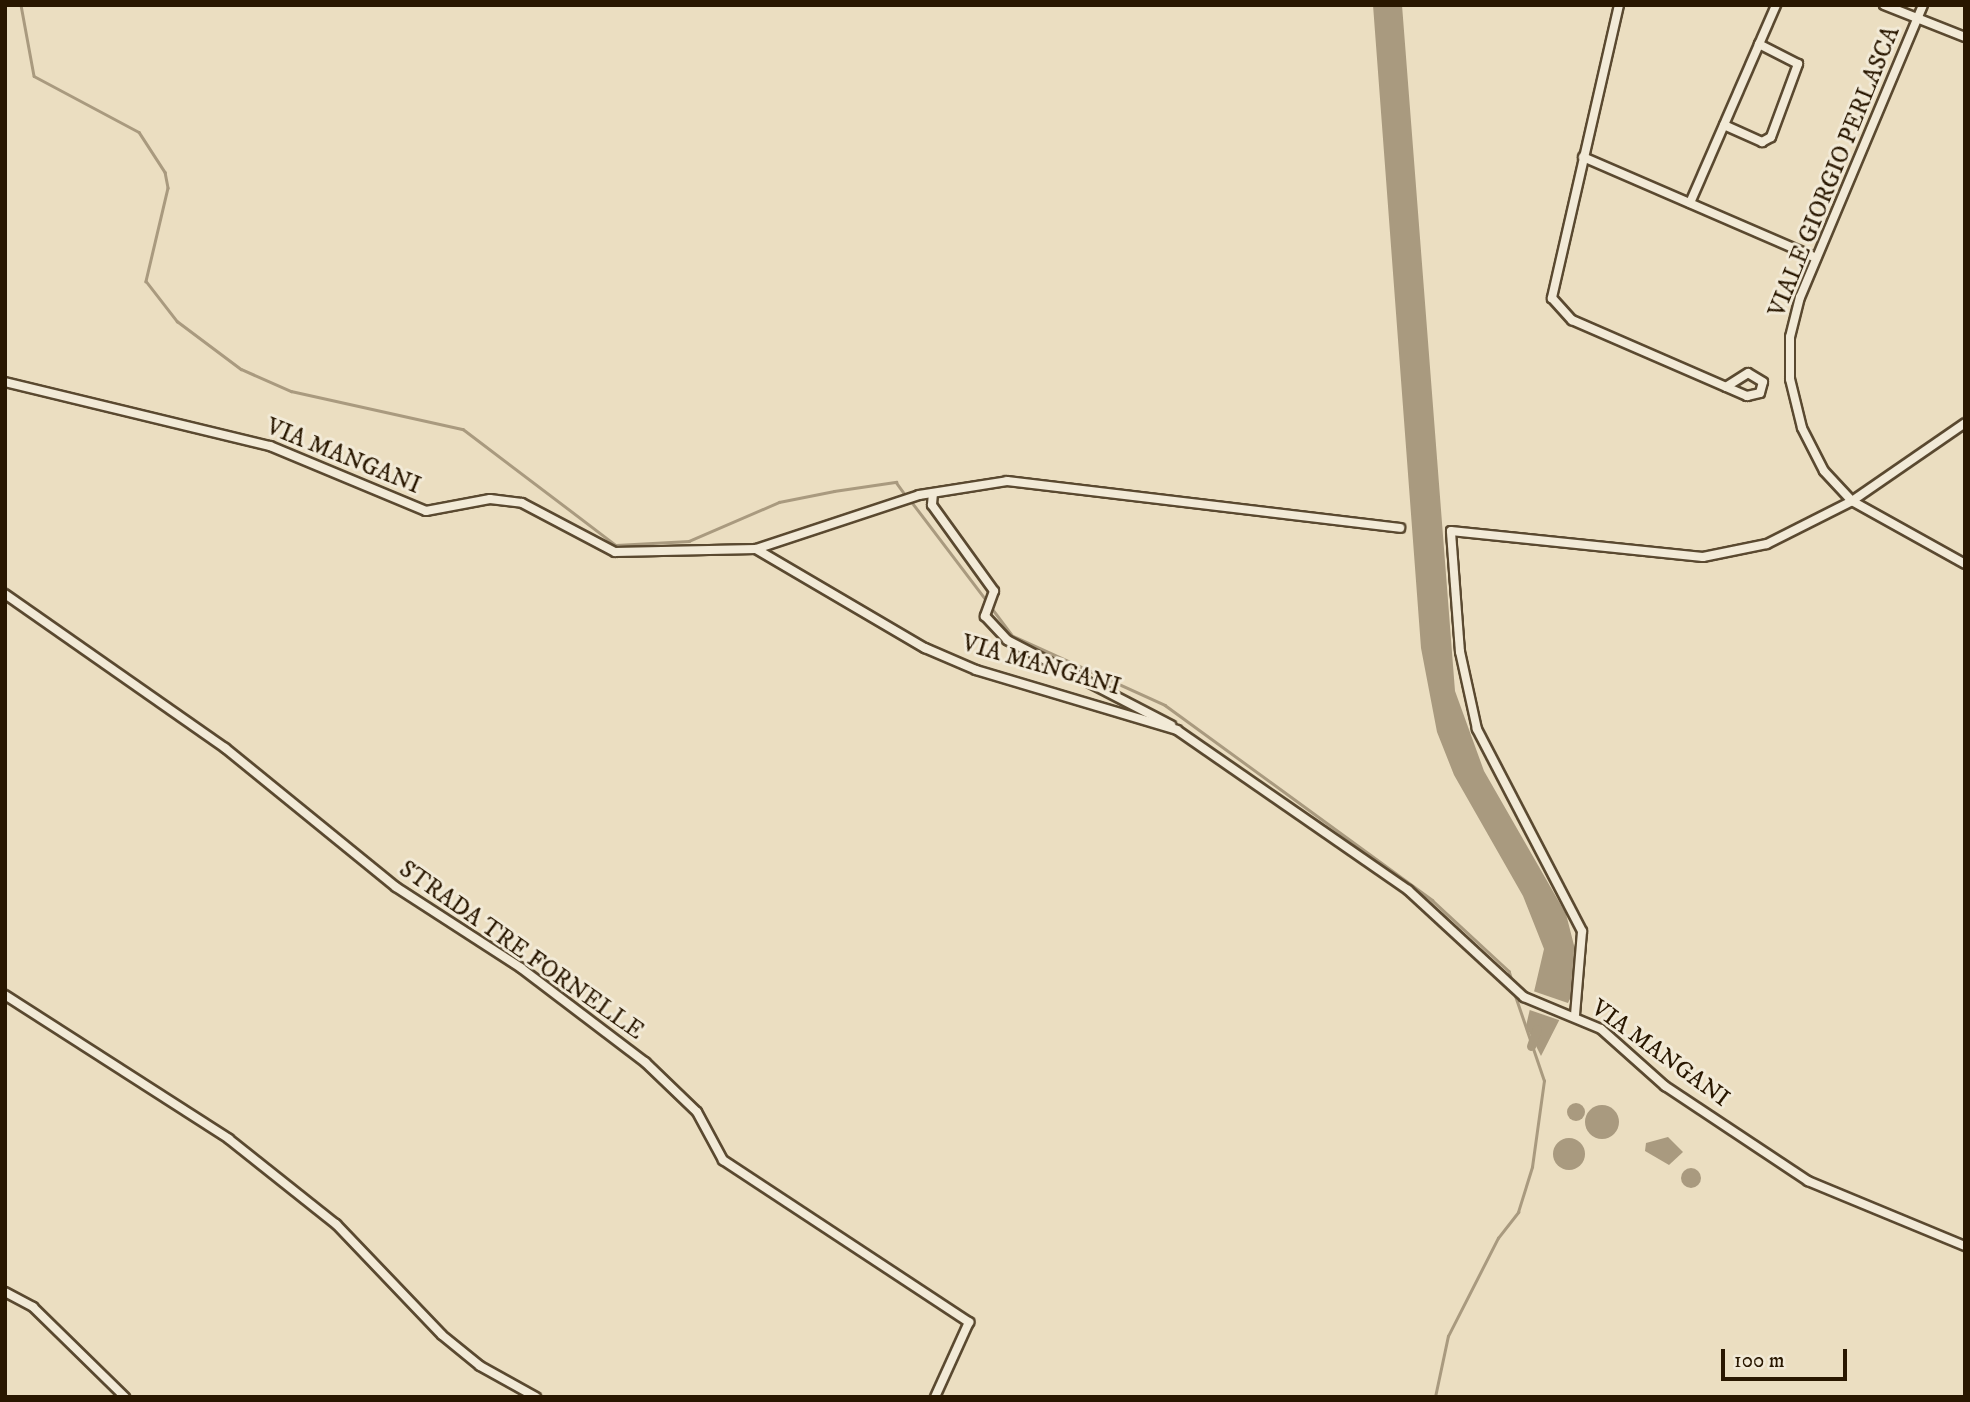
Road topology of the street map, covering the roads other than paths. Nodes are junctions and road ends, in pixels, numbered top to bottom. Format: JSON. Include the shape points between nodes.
{"nodes":[{"id":1,"x":1619,"y":5,"type":"edge"},
{"id":2,"x":1776,"y":5,"type":"edge"},
{"id":3,"x":1884,"y":5,"type":"edge"},
{"id":4,"x":1923,"y":5,"type":"edge"},
{"id":5,"x":1917,"y":19,"type":"junction"},
{"id":6,"x":1965,"y":37,"type":"edge"},
{"id":7,"x":1759,"y":44,"type":"junction"},
{"id":8,"x":1724,"y":125,"type":"junction"},
{"id":9,"x":1583,"y":157,"type":"junction"},
{"id":10,"x":1690,"y":203,"type":"junction"},
{"id":11,"x":1816,"y":258,"type":"junction"},
{"id":12,"x":5,"y":382,"type":"edge"},
{"id":13,"x":1727,"y":387,"type":"dead end"},
{"id":14,"x":1965,"y":423,"type":"edge"},
{"id":15,"x":933,"y":493,"type":"junction"},
{"id":16,"x":1852,"y":501,"type":"junction"},
{"id":17,"x":1400,"y":527,"type":"dead end"},
{"id":18,"x":756,"y":548,"type":"junction"},
{"id":19,"x":1965,"y":564,"type":"edge"},
{"id":20,"x":5,"y":594,"type":"edge"},
{"id":21,"x":1177,"y":730,"type":"junction"},
{"id":22,"x":5,"y":995,"type":"edge"},
{"id":23,"x":1575,"y":1015,"type":"junction"},
{"id":24,"x":1965,"y":1246,"type":"edge"},
{"id":25,"x":5,"y":1292,"type":"edge"},
{"id":26,"x":125,"y":1397,"type":"edge"},
{"id":27,"x":536,"y":1397,"type":"edge"},
{"id":28,"x":935,"y":1397,"type":"edge"}],
"edges":[{"from":1,"to":9,"type":"street"},
{"from":2,"to":7,"type":"street"},
{"from":3,"to":5,"type":"street"},
{"from":4,"to":5,"type":"street","name":"VIALE GIORGIO PERLASCA"},
{"from":5,"to":6,"type":"street"},
{"from":5,"to":11,"type":"street","name":"VIALE GIORGIO PERLASCA"},
{"from":7,"to":8,"type":"street"},
{"from":7,"to":8,"type":"street","via":[[1798,64],[1771,137],[1762,142]]},
{"from":8,"to":10,"type":"street"},
{"from":9,"to":10,"type":"street"},
{"from":9,"to":13,"type":"street","via":[[1554,282],[1558,309]]},
{"from":10,"to":11,"type":"street"},
{"from":11,"to":16,"type":"street","name":"VIALE GIORGIO PERLASCA","via":[[1790,337],[1790,379],[1802,428],[1824,471]]},
{"from":12,"to":18,"type":"street","name":"VIA MANGANI","via":[[270,446],[426,511],[490,499],[522,503],[615,552]]},
{"from":14,"to":16,"type":"street"},
{"from":15,"to":17,"type":"street","via":[[1007,481]]},
{"from":15,"to":18,"type":"street"},
{"from":15,"to":21,"type":"street","via":[[932,505],[995,592],[995,601],[984,609],[1007,640],[1128,699]]},
{"from":16,"to":19,"type":"street","name":"VIALE GIORGIO PERLASCA"},
{"from":16,"to":23,"type":"street","via":[[1767,544],[1703,557],[1451,531],[1460,652],[1477,729],[1582,930]]},
{"from":18,"to":21,"type":"street","name":"VIA MANGANI","via":[[925,648],[976,670]]},
{"from":20,"to":28,"type":"street","name":"STRADA TRE FORNELLE","via":[[233,754],[405,893],[521,968],[645,1062],[697,1112],[723,1160],[969,1322]]},
{"from":21,"to":23,"type":"street","name":"VIA MANGANI","via":[[1408,890],[1457,930],[1507,985]]},
{"from":22,"to":27,"type":"street","via":[[229,1139],[336,1224],[442,1335],[480,1366]]},
{"from":23,"to":24,"type":"street","name":"VIA MANGANI","via":[[1601,1029],[1665,1086],[1808,1181]]},
{"from":25,"to":26,"type":"street","via":[[33,1307]]}]}
